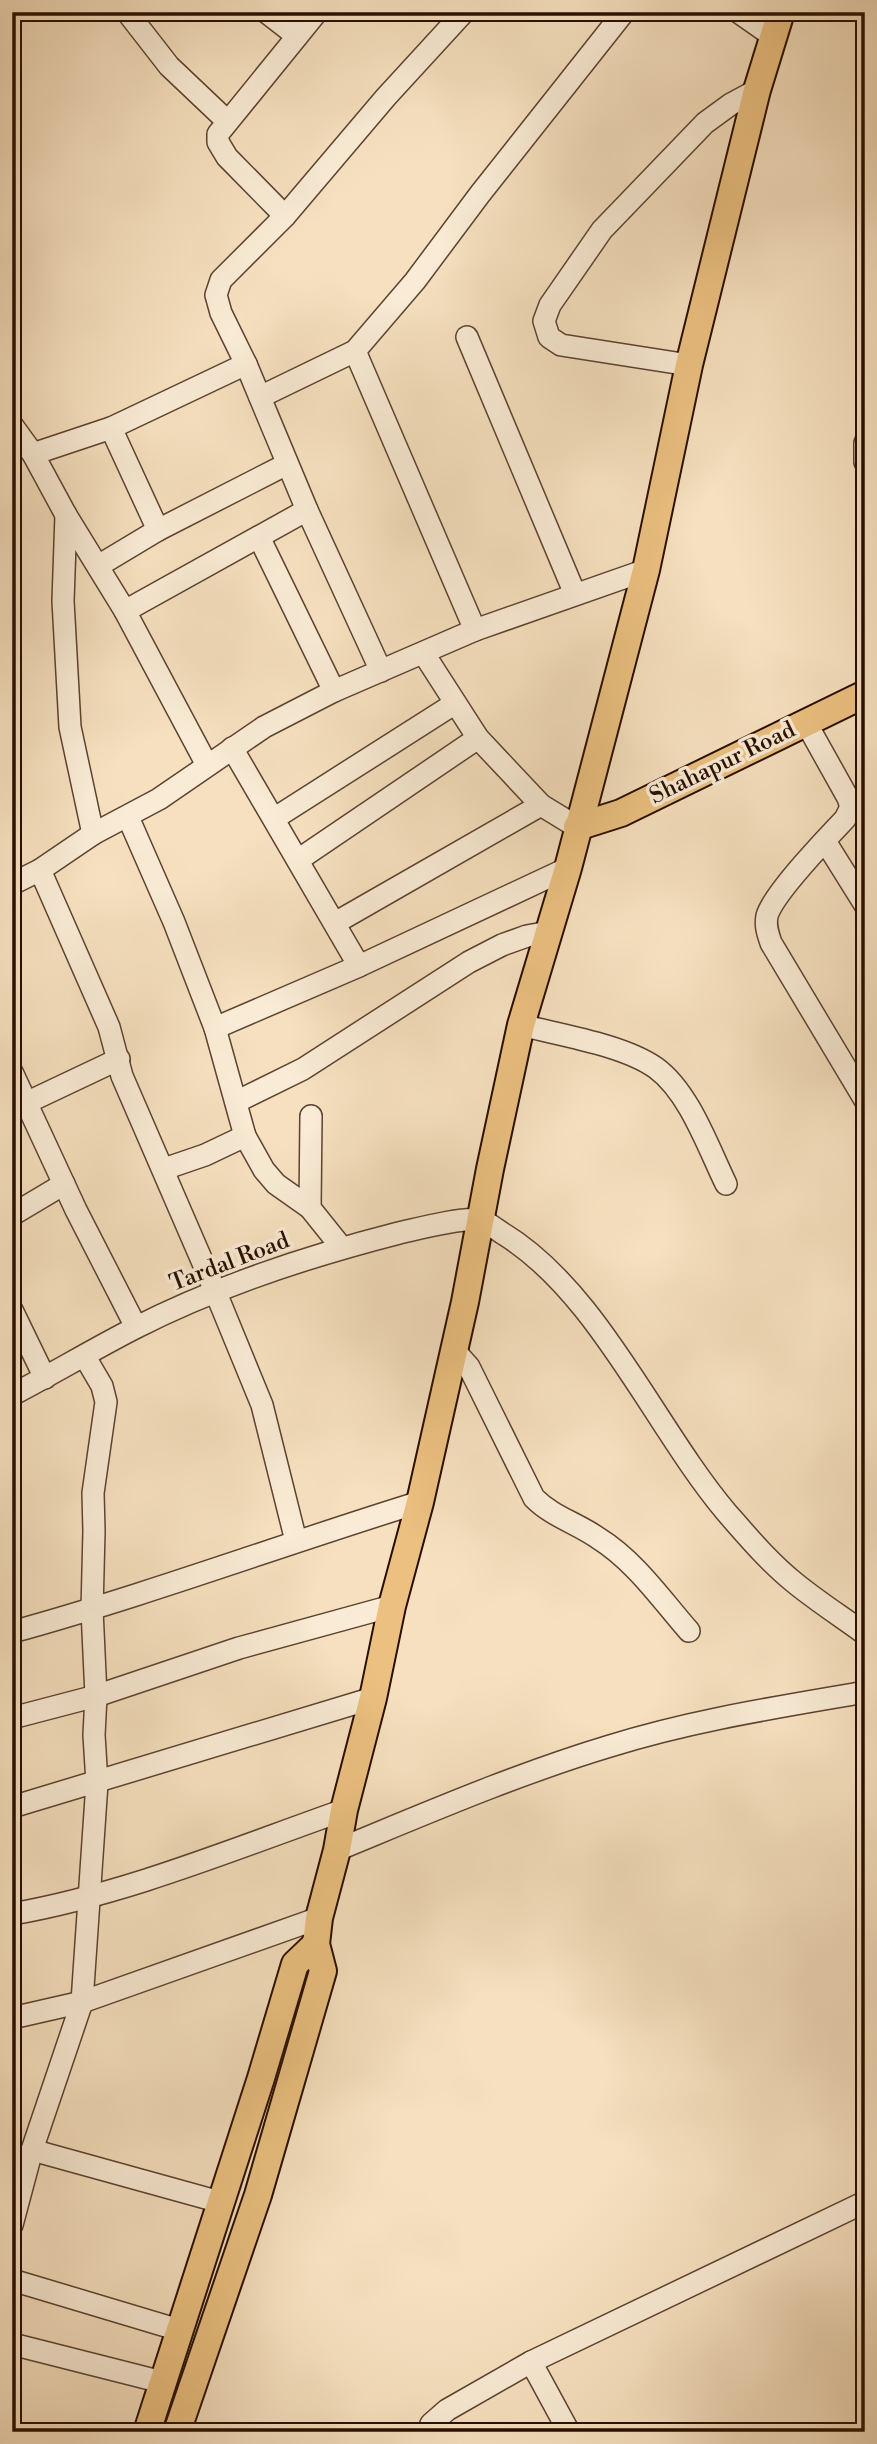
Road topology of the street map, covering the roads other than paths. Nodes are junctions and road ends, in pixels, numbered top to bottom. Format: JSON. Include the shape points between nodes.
{"nodes":[{"id":1,"x":127,"y":12,"type":"edge"},
{"id":2,"x":266,"y":12,"type":"edge"},
{"id":3,"x":317,"y":12,"type":"edge"},
{"id":4,"x":464,"y":12,"type":"edge"},
{"id":5,"x":624,"y":12,"type":"edge"},
{"id":6,"x":738,"y":12,"type":"edge"},
{"id":7,"x":777,"y":25,"type":"edge"},
{"id":8,"x":297,"y":36,"type":"junction"},
{"id":9,"x":757,"y":90,"type":"junction"},
{"id":10,"x":227,"y":121,"type":"junction"},
{"id":11,"x":285,"y":216,"type":"junction"},
{"id":12,"x":467,"y":337,"type":"dead end"},
{"id":13,"x":355,"y":351,"type":"junction"},
{"id":14,"x":246,"y":365,"type":"junction"},
{"id":15,"x":689,"y":365,"type":"junction"},
{"id":16,"x":260,"y":397,"type":"junction"},
{"id":17,"x":12,"y":425,"type":"edge"},
{"id":18,"x":111,"y":428,"type":"junction"},
{"id":19,"x":865,"y":443,"type":"edge"},
{"id":20,"x":33,"y":454,"type":"junction"},
{"id":21,"x":865,"y":462,"type":"edge"},
{"id":22,"x":287,"y":464,"type":"junction"},
{"id":23,"x":307,"y":510,"type":"junction"},
{"id":24,"x":66,"y":515,"type":"junction"},
{"id":25,"x":158,"y":530,"type":"junction"},
{"id":26,"x":259,"y":537,"type":"junction"},
{"id":27,"x":98,"y":566,"type":"junction"},
{"id":28,"x":646,"y":570,"type":"junction"},
{"id":29,"x":575,"y":594,"type":"junction"},
{"id":30,"x":125,"y":611,"type":"junction"},
{"id":31,"x":475,"y":630,"type":"junction"},
{"id":32,"x":424,"y":654,"type":"junction"},
{"id":33,"x":382,"y":671,"type":"junction"},
{"id":34,"x":334,"y":691,"type":"junction"},
{"id":35,"x":865,"y":694,"type":"edge"},
{"id":36,"x":454,"y":704,"type":"junction"},
{"id":37,"x":805,"y":721,"type":"junction"},
{"id":38,"x":478,"y":738,"type":"junction"},
{"id":39,"x":232,"y":748,"type":"junction"},
{"id":40,"x":207,"y":765,"type":"junction"},
{"id":41,"x":541,"y":805,"type":"junction"},
{"id":42,"x":128,"y":817,"type":"junction"},
{"id":43,"x":275,"y":818,"type":"junction"},
{"id":44,"x":577,"y":827,"type":"junction"},
{"id":45,"x":93,"y":834,"type":"junction"},
{"id":46,"x":825,"y":841,"type":"junction"},
{"id":47,"x":298,"y":860,"type":"junction"},
{"id":48,"x":568,"y":868,"type":"junction"},
{"id":49,"x":40,"y":870,"type":"junction"},
{"id":50,"x":12,"y":884,"type":"edge"},
{"id":51,"x":865,"y":905,"type":"edge"},
{"id":52,"x":334,"y":923,"type":"junction"},
{"id":53,"x":549,"y":932,"type":"junction"},
{"id":54,"x":359,"y":966,"type":"junction"},
{"id":55,"x":522,"y":1025,"type":"junction"},
{"id":56,"x":215,"y":1028,"type":"junction"},
{"id":57,"x":119,"y":1059,"type":"junction"},
{"id":58,"x":12,"y":1072,"type":"edge"},
{"id":59,"x":865,"y":1100,"type":"edge"},
{"id":60,"x":236,"y":1102,"type":"junction"},
{"id":61,"x":26,"y":1103,"type":"junction"},
{"id":62,"x":310,"y":1116,"type":"dead end"},
{"id":63,"x":246,"y":1136,"type":"junction"},
{"id":64,"x":163,"y":1169,"type":"junction"},
{"id":65,"x":726,"y":1184,"type":"dead end"},
{"id":66,"x":64,"y":1185,"type":"junction"},
{"id":67,"x":310,"y":1208,"type":"junction"},
{"id":68,"x":12,"y":1215,"type":"edge"},
{"id":69,"x":480,"y":1220,"type":"junction"},
{"id":70,"x":342,"y":1248,"type":"junction"},
{"id":71,"x":216,"y":1293,"type":"junction"},
{"id":72,"x":12,"y":1310,"type":"edge"},
{"id":73,"x":136,"y":1327,"type":"junction"},
{"id":74,"x":454,"y":1350,"type":"junction"},
{"id":75,"x":85,"y":1357,"type":"junction"},
{"id":76,"x":45,"y":1378,"type":"junction"},
{"id":77,"x":12,"y":1395,"type":"edge"},
{"id":78,"x":420,"y":1502,"type":"junction"},
{"id":79,"x":296,"y":1541,"type":"junction"},
{"id":80,"x":392,"y":1606,"type":"junction"},
{"id":81,"x":92,"y":1610,"type":"junction"},
{"id":82,"x":689,"y":1631,"type":"dead end"},
{"id":83,"x":12,"y":1632,"type":"edge"},
{"id":84,"x":865,"y":1634,"type":"edge"},
{"id":85,"x":865,"y":1692,"type":"edge"},
{"id":86,"x":96,"y":1696,"type":"junction"},
{"id":87,"x":373,"y":1698,"type":"junction"},
{"id":88,"x":12,"y":1718,"type":"edge"},
{"id":89,"x":97,"y":1783,"type":"junction"},
{"id":90,"x":12,"y":1807,"type":"edge"},
{"id":91,"x":344,"y":1810,"type":"junction"},
{"id":92,"x":337,"y":1850,"type":"junction"},
{"id":93,"x":90,"y":1895,"type":"junction"},
{"id":94,"x":12,"y":1913,"type":"edge"},
{"id":95,"x":318,"y":1931,"type":"junction"},
{"id":96,"x":82,"y":2002,"type":"junction"},
{"id":97,"x":12,"y":2018,"type":"edge"},
{"id":98,"x":32,"y":2150,"type":"junction"},
{"id":99,"x":220,"y":2202,"type":"junction"},
{"id":100,"x":865,"y":2202,"type":"edge"},
{"id":101,"x":12,"y":2225,"type":"edge"},
{"id":102,"x":12,"y":2280,"type":"edge"},
{"id":103,"x":179,"y":2330,"type":"junction"},
{"id":104,"x":12,"y":2344,"type":"edge"},
{"id":105,"x":531,"y":2362,"type":"junction"},
{"id":106,"x":163,"y":2382,"type":"junction"},
{"id":107,"x":147,"y":2432,"type":"edge"},
{"id":108,"x":177,"y":2432,"type":"edge"},
{"id":109,"x":428,"y":2432,"type":"edge"},
{"id":110,"x":569,"y":2432,"type":"edge"}],
"edges":[{"from":1,"to":10,"type":"street","via":[[169,66]]},
{"from":2,"to":8,"type":"street"},
{"from":3,"to":8,"type":"street"},
{"from":4,"to":11,"type":"street"},
{"from":5,"to":13,"type":"street"},
{"from":6,"to":7,"type":"street"},
{"from":7,"to":9,"type":"main road"},
{"from":8,"to":10,"type":"street"},
{"from":9,"to":15,"type":"main road"},
{"from":9,"to":15,"type":"street","via":[[705,123],[602,230],[550,304],[544,321],[550,337],[561,345]]},
{"from":10,"to":11,"type":"street","via":[[218,134],[221,150]]},
{"from":11,"to":14,"type":"street","via":[[221,280],[216,295]]},
{"from":12,"to":29,"type":"street"},
{"from":13,"to":16,"type":"street"},
{"from":13,"to":31,"type":"street"},
{"from":14,"to":16,"type":"street"},
{"from":14,"to":18,"type":"street"},
{"from":15,"to":28,"type":"main road"},
{"from":16,"to":22,"type":"street"},
{"from":17,"to":20,"type":"street"},
{"from":18,"to":20,"type":"street"},
{"from":18,"to":25,"type":"street"},
{"from":19,"to":21,"type":"street"},
{"from":20,"to":24,"type":"street"},
{"from":22,"to":23,"type":"street"},
{"from":22,"to":25,"type":"street"},
{"from":23,"to":26,"type":"street"},
{"from":23,"to":33,"type":"street"},
{"from":24,"to":27,"type":"street"},
{"from":24,"to":45,"type":"street","via":[[64,601],[70,727]]},
{"from":25,"to":27,"type":"street"},
{"from":26,"to":30,"type":"street"},
{"from":26,"to":34,"type":"street"},
{"from":27,"to":30,"type":"street"},
{"from":28,"to":29,"type":"street"},
{"from":28,"to":44,"type":"main road"},
{"from":29,"to":31,"type":"street"},
{"from":30,"to":40,"type":"street"},
{"from":31,"to":32,"type":"street"},
{"from":32,"to":33,"type":"street"},
{"from":32,"to":36,"type":"street"},
{"from":33,"to":34,"type":"street"},
{"from":34,"to":39,"type":"street"},
{"from":35,"to":37,"type":"main road","name":"Shahapur Road"},
{"from":36,"to":38,"type":"street"},
{"from":36,"to":43,"type":"street"},
{"from":37,"to":44,"type":"main road","name":"Shahapur Road","via":[[621,813]]},
{"from":37,"to":46,"type":"street","via":[[851,807]]},
{"from":38,"to":41,"type":"street"},
{"from":38,"to":47,"type":"street"},
{"from":39,"to":40,"type":"street"},
{"from":39,"to":43,"type":"street"},
{"from":40,"to":42,"type":"street"},
{"from":41,"to":44,"type":"street"},
{"from":41,"to":52,"type":"street"},
{"from":42,"to":45,"type":"street"},
{"from":42,"to":56,"type":"street"},
{"from":43,"to":47,"type":"street"},
{"from":44,"to":48,"type":"main road"},
{"from":45,"to":49,"type":"street"},
{"from":46,"to":51,"type":"street"},
{"from":46,"to":59,"type":"street","via":[[776,899],[766,932]]},
{"from":47,"to":52,"type":"street"},
{"from":48,"to":53,"type":"main road"},
{"from":48,"to":54,"type":"street"},
{"from":49,"to":50,"type":"street"},
{"from":49,"to":57,"type":"street"},
{"from":52,"to":54,"type":"street"},
{"from":53,"to":55,"type":"main road"},
{"from":53,"to":60,"type":"street","via":[[502,945],[469,962],[303,1069]]},
{"from":54,"to":56,"type":"street"},
{"from":55,"to":65,"type":"street","via":[[626,1053],[656,1068],[694,1117]]},
{"from":55,"to":69,"type":"main road"},
{"from":56,"to":60,"type":"street"},
{"from":57,"to":61,"type":"street"},
{"from":57,"to":64,"type":"street","via":[[122,1076]]},
{"from":58,"to":61,"type":"street"},
{"from":60,"to":63,"type":"street"},
{"from":61,"to":66,"type":"street"},
{"from":62,"to":67,"type":"street"},
{"from":63,"to":64,"type":"street"},
{"from":63,"to":67,"type":"street","via":[[276,1184]]},
{"from":64,"to":71,"type":"street"},
{"from":66,"to":68,"type":"street"},
{"from":66,"to":73,"type":"street"},
{"from":67,"to":70,"type":"street"},
{"from":69,"to":70,"type":"street","name":"Tardal Road","via":[[435,1225]]},
{"from":69,"to":74,"type":"main road"},
{"from":69,"to":84,"type":"street","via":[[539,1261],[572,1295],[726,1512],[794,1582]]},
{"from":70,"to":71,"type":"street","name":"Tardal Road"},
{"from":71,"to":73,"type":"street","name":"Tardal Road"},
{"from":71,"to":79,"type":"street","via":[[262,1405]]},
{"from":72,"to":76,"type":"street"},
{"from":73,"to":75,"type":"street","name":"Tardal Road"},
{"from":74,"to":78,"type":"main road"},
{"from":74,"to":82,"type":"street","via":[[469,1367],[534,1499],[548,1512],[599,1538],[628,1562]]},
{"from":75,"to":76,"type":"street","name":"Tardal Road"},
{"from":75,"to":81,"type":"street","via":[[106,1402],[93,1493]]},
{"from":76,"to":77,"type":"street","name":"Tardal Road"},
{"from":78,"to":79,"type":"street"},
{"from":78,"to":80,"type":"main road"},
{"from":79,"to":81,"type":"street"},
{"from":80,"to":86,"type":"street","via":[[239,1648]]},
{"from":80,"to":87,"type":"main road"},
{"from":81,"to":83,"type":"street"},
{"from":81,"to":86,"type":"street"},
{"from":85,"to":92,"type":"street","via":[[736,1714],[612,1745],[509,1779]]},
{"from":86,"to":88,"type":"street"},
{"from":86,"to":89,"type":"street"},
{"from":87,"to":89,"type":"street"},
{"from":87,"to":91,"type":"main road"},
{"from":89,"to":90,"type":"street"},
{"from":89,"to":93,"type":"street"},
{"from":91,"to":92,"type":"main road"},
{"from":91,"to":93,"type":"street"},
{"from":92,"to":95,"type":"main road"},
{"from":93,"to":94,"type":"street"},
{"from":93,"to":96,"type":"street"},
{"from":95,"to":96,"type":"street"},
{"from":95,"to":99,"type":"main road","via":[[295,1965]]},
{"from":95,"to":108,"type":"main road","via":[[323,1970],[258,2195]]},
{"from":96,"to":97,"type":"street"},
{"from":96,"to":98,"type":"street"},
{"from":98,"to":99,"type":"street"},
{"from":98,"to":101,"type":"street"},
{"from":99,"to":103,"type":"main road"},
{"from":100,"to":105,"type":"street"},
{"from":102,"to":103,"type":"street"},
{"from":103,"to":106,"type":"main road"},
{"from":104,"to":106,"type":"street"},
{"from":105,"to":109,"type":"street","via":[[447,2410]]},
{"from":105,"to":110,"type":"street"},
{"from":106,"to":107,"type":"main road"}]}
